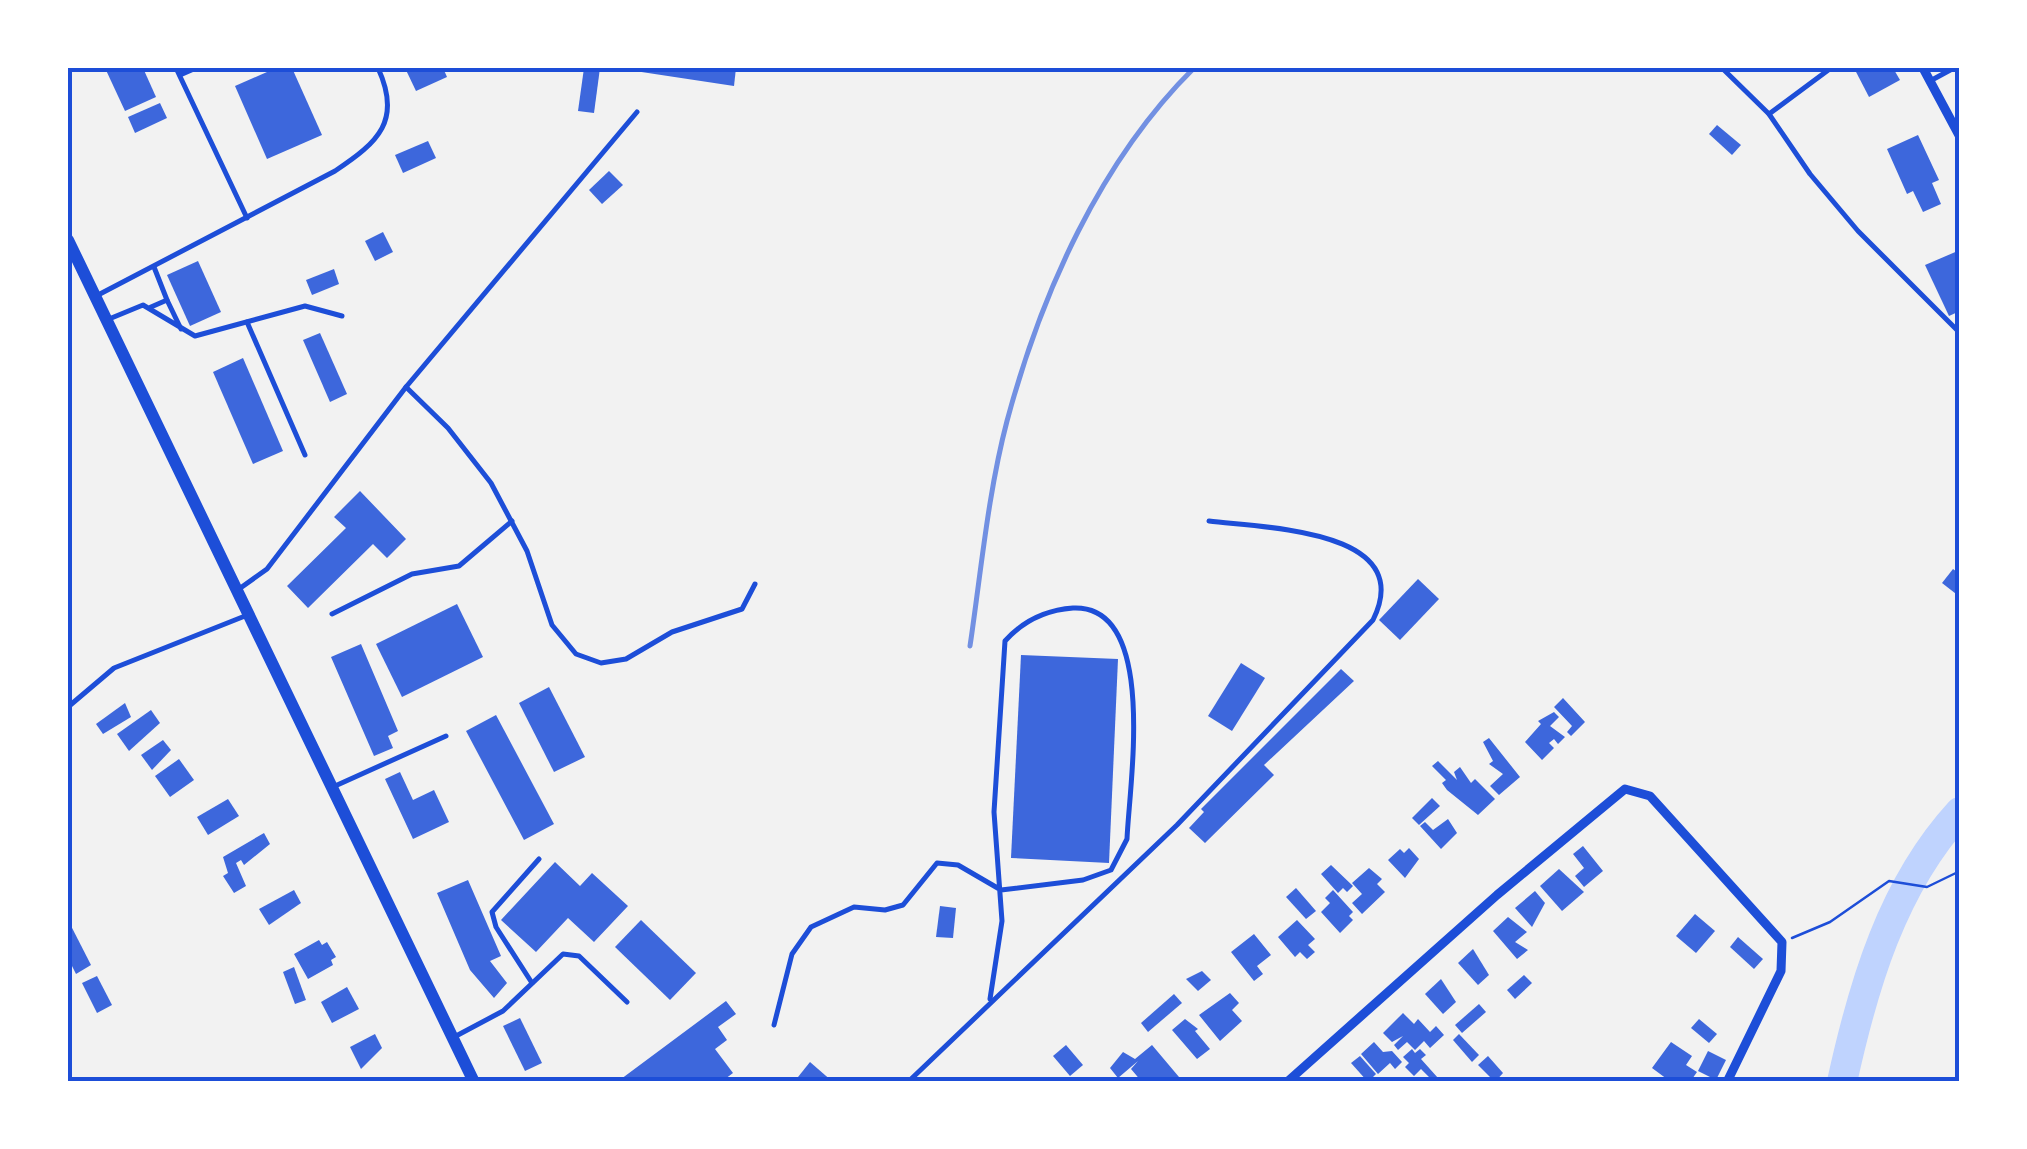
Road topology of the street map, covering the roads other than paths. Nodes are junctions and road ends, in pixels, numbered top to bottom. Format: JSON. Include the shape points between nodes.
{"nodes":[{"id":1,"x":176,"y":68,"type":"edge"},
{"id":2,"x":196,"y":68,"type":"edge"},
{"id":3,"x":378,"y":68,"type":"edge"},
{"id":4,"x":1722,"y":68,"type":"edge"},
{"id":5,"x":1831,"y":68,"type":"edge"},
{"id":6,"x":1922,"y":68,"type":"edge"},
{"id":7,"x":1954,"y":68,"type":"edge"},
{"id":8,"x":180,"y":75,"type":"junction"},
{"id":9,"x":1930,"y":81,"type":"junction"},
{"id":10,"x":638,"y":112,"type":"dead end"},
{"id":11,"x":1769,"y":114,"type":"junction"},
{"id":12,"x":1960,"y":137,"type":"edge"},
{"id":13,"x":247,"y":218,"type":"junction"},
{"id":14,"x":68,"y":240,"type":"edge"},
{"id":15,"x":154,"y":266,"type":"junction"},
{"id":16,"x":95,"y":297,"type":"junction"},
{"id":17,"x":167,"y":300,"type":"junction"},
{"id":18,"x":151,"y":307,"type":"junction"},
{"id":19,"x":342,"y":316,"type":"dead end"},
{"id":20,"x":106,"y":321,"type":"junction"},
{"id":21,"x":247,"y":322,"type":"junction"},
{"id":22,"x":182,"y":332,"type":"junction"},
{"id":23,"x":1960,"y":333,"type":"edge"},
{"id":24,"x":406,"y":386,"type":"junction"},
{"id":25,"x":305,"y":455,"type":"dead end"},
{"id":26,"x":512,"y":520,"type":"junction"},
{"id":27,"x":1209,"y":520,"type":"dead end"},
{"id":28,"x":755,"y":584,"type":"dead end"},
{"id":29,"x":236,"y":590,"type":"junction"},
{"id":30,"x":332,"y":614,"type":"dead end"},
{"id":31,"x":248,"y":616,"type":"junction"},
{"id":32,"x":68,"y":707,"type":"edge"},
{"id":33,"x":446,"y":736,"type":"dead end"},
{"id":34,"x":333,"y":787,"type":"junction"},
{"id":35,"x":539,"y":858,"type":"dead end"},
{"id":36,"x":1002,"y":890,"type":"junction"},
{"id":37,"x":532,"y":983,"type":"junction"},
{"id":38,"x":990,"y":999,"type":"junction"},
{"id":39,"x":627,"y":1002,"type":"dead end"},
{"id":40,"x":774,"y":1025,"type":"dead end"},
{"id":41,"x":453,"y":1037,"type":"junction"},
{"id":42,"x":474,"y":1082,"type":"edge"},
{"id":43,"x":908,"y":1082,"type":"edge"},
{"id":44,"x":1287,"y":1082,"type":"edge"},
{"id":45,"x":1727,"y":1082,"type":"edge"}],
"edges":[{"from":1,"to":8,"type":"lane"},
{"from":2,"to":8,"type":"lane"},
{"from":3,"to":13,"type":"lane","via":[[390,102],[375,140],[336,171]]},
{"from":4,"to":11,"type":"lane"},
{"from":5,"to":11,"type":"lane"},
{"from":6,"to":9,"type":"street"},
{"from":7,"to":9,"type":"lane"},
{"from":8,"to":13,"type":"lane"},
{"from":9,"to":12,"type":"street"},
{"from":10,"to":24,"type":"lane"},
{"from":11,"to":23,"type":"lane","via":[[1831,200]]},
{"from":13,"to":15,"type":"lane"},
{"from":14,"to":16,"type":"main road"},
{"from":15,"to":16,"type":"lane"},
{"from":15,"to":17,"type":"lane"},
{"from":16,"to":20,"type":"main road"},
{"from":17,"to":18,"type":"lane"},
{"from":17,"to":22,"type":"lane"},
{"from":18,"to":20,"type":"lane","via":[[130,308]]},
{"from":18,"to":22,"type":"lane"},
{"from":19,"to":21,"type":"lane","via":[[305,306]]},
{"from":20,"to":29,"type":"main road"},
{"from":21,"to":22,"type":"lane","via":[[195,336]]},
{"from":21,"to":25,"type":"lane"},
{"from":24,"to":26,"type":"lane","via":[[474,457]]},
{"from":24,"to":29,"type":"lane","via":[[267,568]]},
{"from":26,"to":28,"type":"lane","via":[[552,625],[590,660],[626,659],[672,632],[736,612],[748,604]]},
{"from":26,"to":30,"type":"lane","via":[[459,566],[412,574]]},
{"from":27,"to":38,"type":"lane","via":[[1304,533],[1354,549],[1382,582],[1380,606],[1363,636],[1177,826]]},
{"from":29,"to":31,"type":"main road"},
{"from":31,"to":32,"type":"lane","via":[[114,668]]},
{"from":31,"to":34,"type":"main road"},
{"from":33,"to":34,"type":"lane"},
{"from":34,"to":41,"type":"main road"},
{"from":35,"to":37,"type":"lane","via":[[492,912]]},
{"from":36,"to":36,"type":"lane","via":[[994,812],[1005,641],[1038,616],[1090,610],[1117,631],[1132,669],[1124,851],[1111,870],[1096,877]]},
{"from":36,"to":38,"type":"lane"},
{"from":36,"to":40,"type":"lane","via":[[944,861],[931,867],[903,905],[854,906],[827,916],[798,940]]},
{"from":37,"to":39,"type":"lane","via":[[556,958],[572,953]]},
{"from":37,"to":41,"type":"lane","via":[[504,1011]]},
{"from":38,"to":43,"type":"lane"},
{"from":41,"to":42,"type":"main road"},
{"from":44,"to":45,"type":"street","via":[[1625,790],[1650,796],[1782,942],[1785,958]]}]}
